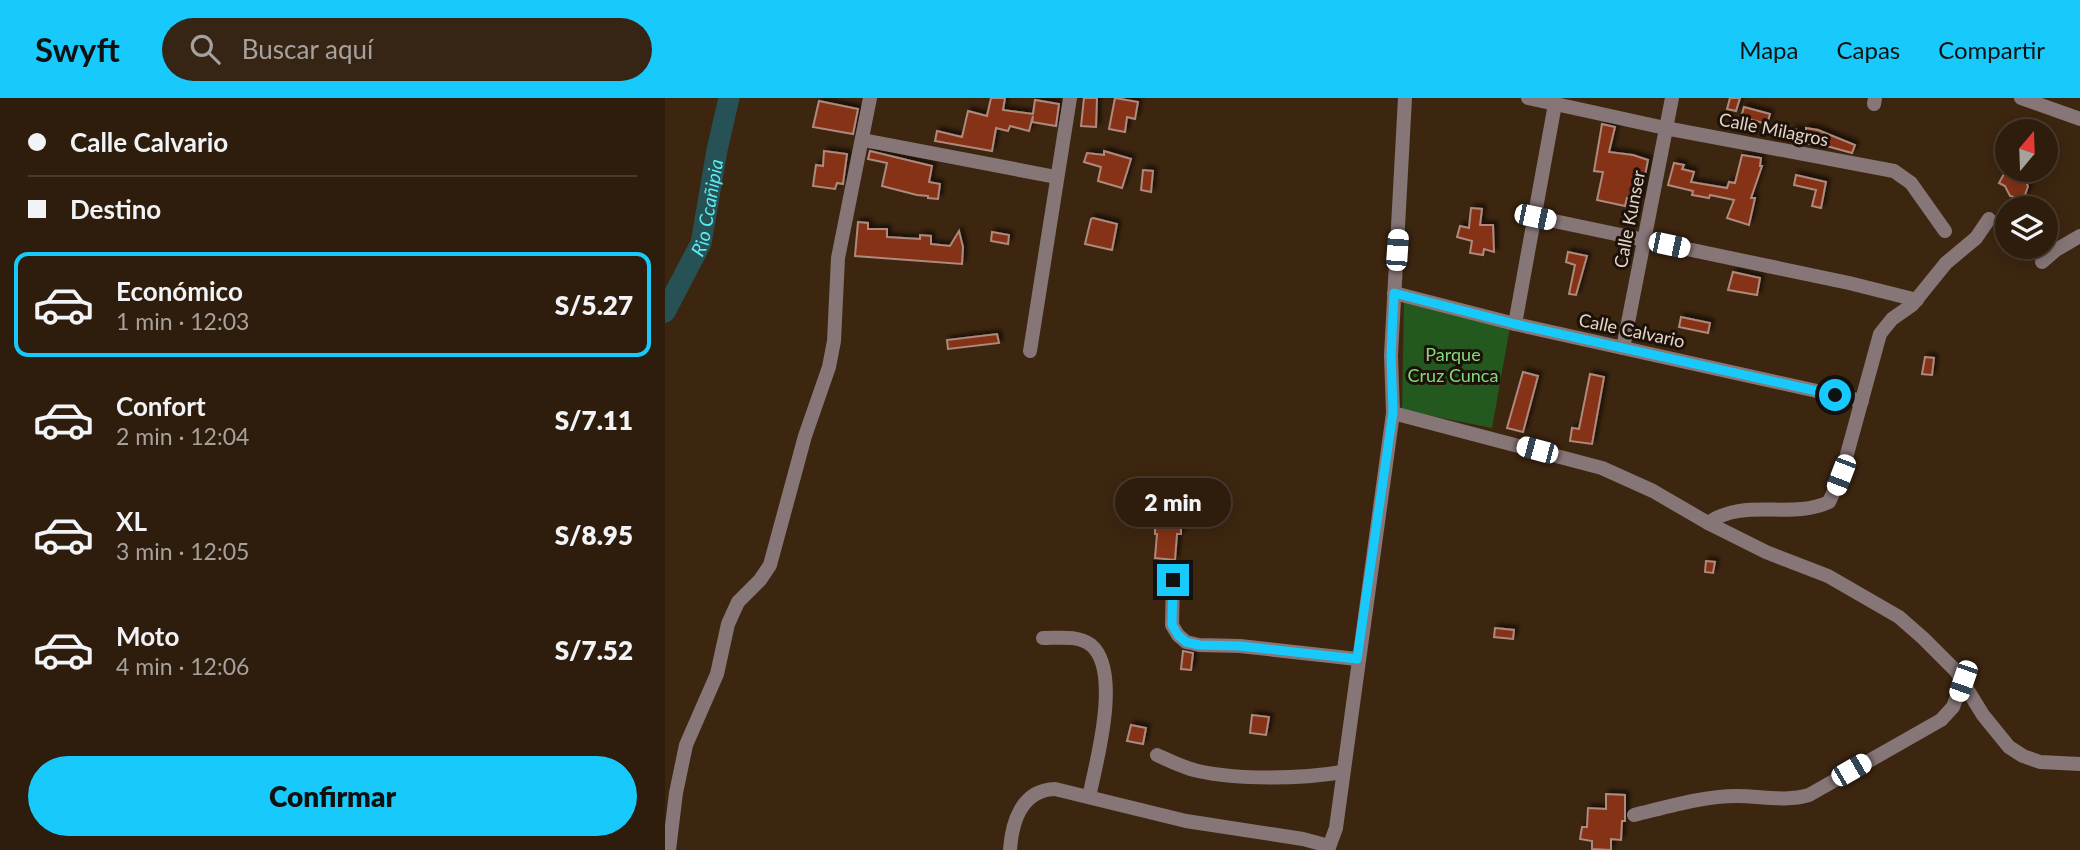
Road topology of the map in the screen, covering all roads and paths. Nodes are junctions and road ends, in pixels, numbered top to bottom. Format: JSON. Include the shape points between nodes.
{"nodes":[{"id":1,"x":870,"y":98,"type":"edge"},
{"id":2,"x":1070,"y":98,"type":"edge"},
{"id":3,"x":1405,"y":98,"type":"edge"},
{"id":4,"x":1528,"y":98,"type":"edge"},
{"id":5,"x":1672,"y":98,"type":"edge"},
{"id":6,"x":2021,"y":98,"type":"edge"},
{"id":7,"x":1555,"y":104,"type":"junction"},
{"id":8,"x":2080,"y":119,"type":"edge"},
{"id":9,"x":1665,"y":128,"type":"junction"},
{"id":10,"x":863,"y":140,"type":"junction"},
{"id":11,"x":1056,"y":177,"type":"junction"},
{"id":12,"x":1535,"y":217,"type":"junction"},
{"id":13,"x":1989,"y":219,"type":"dead end"},
{"id":14,"x":1945,"y":231,"type":"dead end"},
{"id":15,"x":2080,"y":236,"type":"edge"},
{"id":16,"x":1645,"y":240,"type":"junction"},
{"id":17,"x":2042,"y":262,"type":"dead end"},
{"id":18,"x":1394,"y":293,"type":"junction"},
{"id":19,"x":1917,"y":300,"type":"junction"},
{"id":20,"x":1515,"y":324,"type":"junction"},
{"id":21,"x":1623,"y":348,"type":"junction"},
{"id":22,"x":1030,"y":351,"type":"dead end"},
{"id":23,"x":1862,"y":401,"type":"junction"},
{"id":24,"x":1393,"y":412,"type":"junction"},
{"id":25,"x":1709,"y":523,"type":"junction"},
{"id":26,"x":1173,"y":580,"type":"dead end"},
{"id":27,"x":1043,"y":638,"type":"dead end"},
{"id":28,"x":1357,"y":659,"type":"junction"},
{"id":29,"x":1963,"y":681,"type":"junction"},
{"id":30,"x":1157,"y":755,"type":"dead end"},
{"id":31,"x":2080,"y":764,"type":"edge"},
{"id":32,"x":1342,"y":772,"type":"junction"},
{"id":33,"x":1089,"y":797,"type":"junction"},
{"id":34,"x":1634,"y":815,"type":"dead end"},
{"id":35,"x":1329,"y":848,"type":"edge"},
{"id":36,"x":669,"y":850,"type":"edge"},
{"id":37,"x":1010,"y":850,"type":"edge"}],
"edges":[{"from":1,"to":10,"type":"street"},
{"from":2,"to":11,"type":"street"},
{"from":3,"to":18,"type":"street"},
{"from":4,"to":7,"type":"street","name":"Calle Milagros"},
{"from":5,"to":9,"type":"street","name":"Calle Kunser"},
{"from":6,"to":8,"type":"street"},
{"from":7,"to":9,"type":"street","name":"Calle Milagros"},
{"from":7,"to":12,"type":"street"},
{"from":9,"to":14,"type":"street","name":"Calle Milagros","via":[[1893,171],[1911,183]]},
{"from":9,"to":16,"type":"street","name":"Calle Kunser"},
{"from":10,"to":11,"type":"street"},
{"from":10,"to":36,"type":"street","via":[[838,258],[829,368],[770,565],[738,603],[728,624],[717,674],[686,745]]},
{"from":11,"to":22,"type":"street"},
{"from":12,"to":16,"type":"street"},
{"from":12,"to":20,"type":"street"},
{"from":13,"to":19,"type":"street","via":[[1976,238],[1945,263]]},
{"from":15,"to":17,"type":"street"},
{"from":16,"to":19,"type":"street"},
{"from":16,"to":21,"type":"street","name":"Calle Kunser"},
{"from":18,"to":20,"type":"street","name":"Calle Calvario"},
{"from":18,"to":24,"type":"street"},
{"from":19,"to":23,"type":"street","via":[[1880,334]]},
{"from":20,"to":21,"type":"street","name":"Calle Calvario"},
{"from":21,"to":23,"type":"street","name":"Calle Calvario"},
{"from":23,"to":25,"type":"street","via":[[1829,502],[1809,508],[1733,510]]},
{"from":24,"to":25,"type":"street","via":[[1602,468]]},
{"from":24,"to":28,"type":"street"},
{"from":25,"to":29,"type":"street","via":[[1868,597],[1899,617]]},
{"from":26,"to":28,"type":"street","via":[[1172,625],[1186,642]]},
{"from":27,"to":33,"type":"street","via":[[1078,638],[1090,645],[1102,662],[1107,704]]},
{"from":28,"to":32,"type":"street"},
{"from":29,"to":31,"type":"street","via":[[2009,747],[2041,762]]},
{"from":29,"to":34,"type":"street","via":[[1953,707],[1941,720],[1809,795],[1709,798]]},
{"from":30,"to":32,"type":"street","via":[[1199,771],[1315,777]]},
{"from":32,"to":35,"type":"street","via":[[1336,828]]},
{"from":33,"to":35,"type":"street"},
{"from":33,"to":37,"type":"street","via":[[1055,789],[1033,794],[1023,803]]}]}
